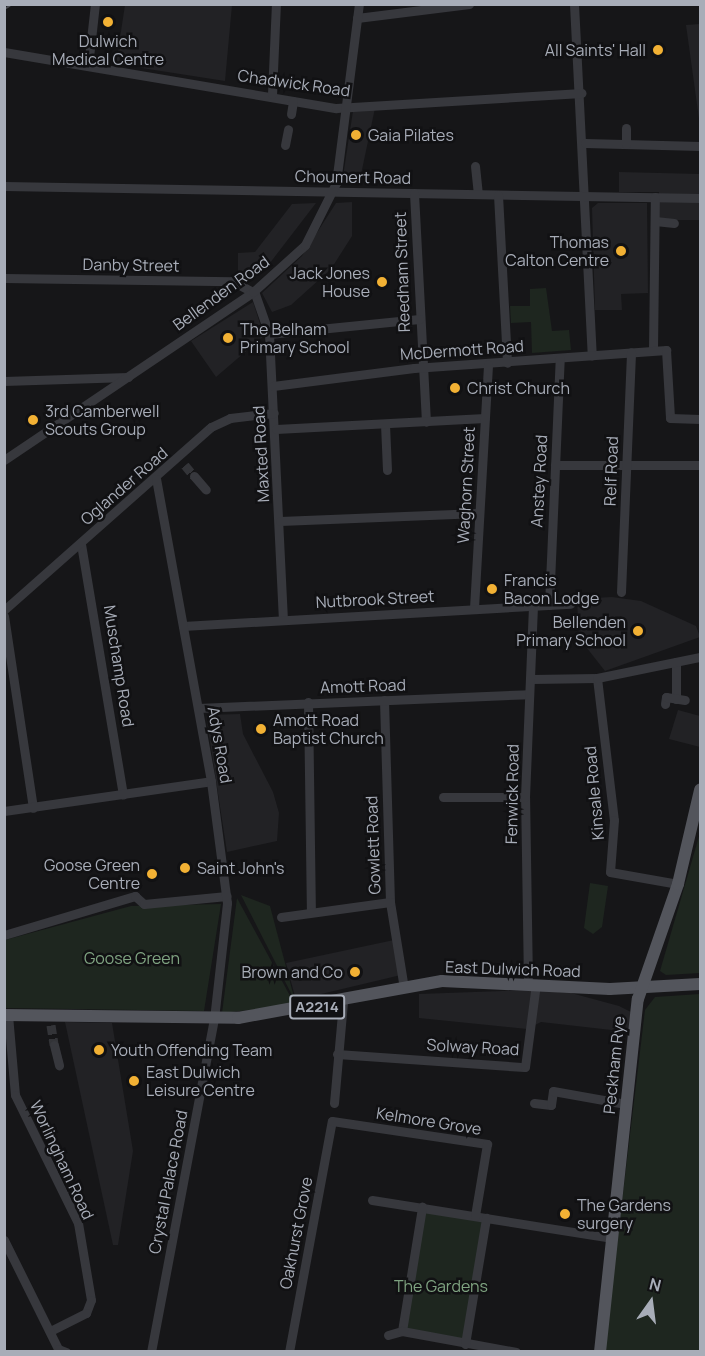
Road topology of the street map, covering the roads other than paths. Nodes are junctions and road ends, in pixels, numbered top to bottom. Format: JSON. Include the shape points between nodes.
{"nodes":[{"id":1,"x":95,"y":4,"type":"edge"},
{"id":2,"x":276,"y":4,"type":"edge"},
{"id":3,"x":359,"y":4,"type":"edge"},
{"id":4,"x":469,"y":4,"type":"edge"},
{"id":5,"x":574,"y":4,"type":"edge"},
{"id":6,"x":357,"y":18,"type":"junction"},
{"id":7,"x":4,"y":52,"type":"edge"},
{"id":8,"x":88,"y":66,"type":"junction"},
{"id":9,"x":582,"y":93,"type":"junction"},
{"id":10,"x":273,"y":94,"type":"junction"},
{"id":11,"x":293,"y":101,"type":"junction"},
{"id":12,"x":346,"y":108,"type":"junction"},
{"id":13,"x":291,"y":114,"type":"dead end"},
{"id":14,"x":626,"y":128,"type":"dead end"},
{"id":15,"x":288,"y":129,"type":"dead end"},
{"id":16,"x":585,"y":143,"type":"junction"},
{"id":17,"x":626,"y":144,"type":"junction"},
{"id":18,"x":285,"y":145,"type":"dead end"},
{"id":19,"x":700,"y":146,"type":"edge"},
{"id":20,"x":475,"y":166,"type":"dead end"},
{"id":21,"x":4,"y":186,"type":"edge"},
{"id":22,"x":333,"y":192,"type":"junction"},
{"id":23,"x":414,"y":193,"type":"junction"},
{"id":24,"x":478,"y":194,"type":"junction"},
{"id":25,"x":498,"y":195,"type":"junction"},
{"id":26,"x":587,"y":196,"type":"junction"},
{"id":27,"x":655,"y":196,"type":"junction"},
{"id":28,"x":700,"y":198,"type":"edge"},
{"id":29,"x":655,"y":222,"type":"junction"},
{"id":30,"x":674,"y":223,"type":"dead end"},
{"id":31,"x":4,"y":278,"type":"edge"},
{"id":32,"x":253,"y":291,"type":"junction"},
{"id":33,"x":419,"y":319,"type":"junction"},
{"id":34,"x":269,"y":334,"type":"junction"},
{"id":35,"x":653,"y":350,"type":"junction"},
{"id":36,"x":631,"y":352,"type":"junction"},
{"id":37,"x":592,"y":356,"type":"junction"},
{"id":38,"x":560,"y":358,"type":"junction"},
{"id":39,"x":507,"y":363,"type":"junction"},
{"id":40,"x":488,"y":364,"type":"junction"},
{"id":41,"x":423,"y":369,"type":"junction"},
{"id":42,"x":130,"y":377,"type":"junction"},
{"id":43,"x":4,"y":381,"type":"edge"},
{"id":44,"x":273,"y":386,"type":"junction"},
{"id":45,"x":274,"y":413,"type":"junction"},
{"id":46,"x":484,"y":418,"type":"junction"},
{"id":47,"x":700,"y":419,"type":"edge"},
{"id":48,"x":426,"y":422,"type":"junction"},
{"id":49,"x":386,"y":424,"type":"junction"},
{"id":50,"x":276,"y":429,"type":"junction"},
{"id":51,"x":4,"y":460,"type":"edge"},
{"id":52,"x":626,"y":464,"type":"junction"},
{"id":53,"x":555,"y":465,"type":"junction"},
{"id":54,"x":700,"y":465,"type":"edge"},
{"id":55,"x":387,"y":470,"type":"dead end"},
{"id":56,"x":194,"y":476,"type":"tunnel mouth"},
{"id":57,"x":156,"y":478,"type":"junction"},
{"id":58,"x":206,"y":490,"type":"dead end"},
{"id":59,"x":479,"y":513,"type":"junction"},
{"id":60,"x":280,"y":521,"type":"junction"},
{"id":61,"x":81,"y":543,"type":"junction"},
{"id":62,"x":621,"y":592,"type":"dead end"},
{"id":63,"x":570,"y":604,"type":"dead end"},
{"id":64,"x":533,"y":605,"type":"junction"},
{"id":65,"x":549,"y":605,"type":"junction"},
{"id":66,"x":474,"y":608,"type":"junction"},
{"id":67,"x":4,"y":610,"type":"edge"},
{"id":68,"x":4,"y":616,"type":"edge"},
{"id":69,"x":283,"y":619,"type":"junction"},
{"id":70,"x":183,"y":626,"type":"junction"},
{"id":71,"x":699,"y":657,"type":"dead end"},
{"id":72,"x":676,"y":662,"type":"junction"},
{"id":73,"x":597,"y":678,"type":"junction"},
{"id":74,"x":532,"y":679,"type":"junction"},
{"id":75,"x":529,"y":694,"type":"junction"},
{"id":76,"x":384,"y":700,"type":"junction"},
{"id":77,"x":308,"y":702,"type":"junction"},
{"id":78,"x":665,"y":704,"type":"dead end"},
{"id":79,"x":198,"y":708,"type":"junction"},
{"id":80,"x":211,"y":781,"type":"junction"},
{"id":81,"x":700,"y":790,"type":"edge"},
{"id":82,"x":123,"y":795,"type":"junction"},
{"id":83,"x":443,"y":797,"type":"dead end"},
{"id":84,"x":525,"y":797,"type":"junction"},
{"id":85,"x":33,"y":808,"type":"junction"},
{"id":86,"x":4,"y":811,"type":"edge"},
{"id":87,"x":678,"y":884,"type":"junction"},
{"id":88,"x":227,"y":896,"type":"junction"},
{"id":89,"x":390,"y":902,"type":"junction"},
{"id":90,"x":311,"y":911,"type":"junction"},
{"id":91,"x":281,"y":916,"type":"dead end"},
{"id":92,"x":4,"y":935,"type":"edge"},
{"id":93,"x":532,"y":984,"type":"junction"},
{"id":94,"x":700,"y":984,"type":"edge"},
{"id":95,"x":404,"y":988,"type":"junction"},
{"id":96,"x":640,"y":989,"type":"junction"},
{"id":97,"x":343,"y":1002,"type":"junction"},
{"id":98,"x":6,"y":1015,"type":"edge"},
{"id":99,"x":214,"y":1019,"type":"junction"},
{"id":100,"x":54,"y":1045,"type":"tunnel mouth"},
{"id":101,"x":337,"y":1054,"type":"junction"},
{"id":102,"x":59,"y":1065,"type":"dead end"},
{"id":103,"x":334,"y":1103,"type":"dead end"},
{"id":104,"x":534,"y":1103,"type":"dead end"},
{"id":105,"x":626,"y":1104,"type":"junction"},
{"id":106,"x":332,"y":1121,"type":"joint"},
{"id":107,"x":372,"y":1200,"type":"dead end"},
{"id":108,"x":422,"y":1207,"type":"junction"},
{"id":109,"x":475,"y":1216,"type":"junction"},
{"id":110,"x":486,"y":1218,"type":"junction"},
{"id":111,"x":611,"y":1238,"type":"junction"},
{"id":112,"x":4,"y":1240,"type":"edge"},
{"id":113,"x":7,"y":1251,"type":"edge"},
{"id":114,"x":51,"y":1331,"type":"junction"},
{"id":115,"x":402,"y":1331,"type":"junction"},
{"id":116,"x":388,"y":1335,"type":"dead end"},
{"id":117,"x":465,"y":1344,"type":"junction"},
{"id":118,"x":61,"y":1351,"type":"edge"},
{"id":119,"x":151,"y":1352,"type":"edge"},
{"id":120,"x":288,"y":1352,"type":"edge"},
{"id":121,"x":516,"y":1352,"type":"edge"},
{"id":122,"x":600,"y":1352,"type":"edge"}],
"edges":[{"from":1,"to":8,"type":"street"},
{"from":2,"to":10,"type":"street"},
{"from":3,"to":6,"type":"street","name":"Bellenden Road"},
{"from":4,"to":6,"type":"street"},
{"from":5,"to":9,"type":"street"},
{"from":6,"to":12,"type":"street","name":"Bellenden Road"},
{"from":7,"to":8,"type":"street","name":"Chadwick Road"},
{"from":8,"to":10,"type":"street","name":"Chadwick Road"},
{"from":9,"to":12,"type":"street","name":"Chadwick Road"},
{"from":9,"to":16,"type":"street"},
{"from":10,"to":11,"type":"street","name":"Chadwick Road"},
{"from":11,"to":12,"type":"street","name":"Chadwick Road"},
{"from":11,"to":13,"type":"street"},
{"from":12,"to":22,"type":"street","name":"Bellenden Road"},
{"from":14,"to":17,"type":"street"},
{"from":15,"to":18,"type":"street"},
{"from":16,"to":17,"type":"street"},
{"from":16,"to":26,"type":"street"},
{"from":17,"to":19,"type":"street"},
{"from":20,"to":24,"type":"street"},
{"from":21,"to":22,"type":"street","name":"Choumert Road"},
{"from":22,"to":23,"type":"street","name":"Choumert Road"},
{"from":22,"to":32,"type":"street","name":"Bellenden Road","via":[[305,245]]},
{"from":23,"to":24,"type":"street","name":"Choumert Road"},
{"from":23,"to":33,"type":"street","name":"Reedham Street"},
{"from":24,"to":25,"type":"street","name":"Choumert Road"},
{"from":25,"to":26,"type":"street","name":"Choumert Road"},
{"from":25,"to":39,"type":"street"},
{"from":26,"to":27,"type":"street","name":"Choumert Road"},
{"from":26,"to":37,"type":"street"},
{"from":27,"to":28,"type":"street","name":"Choumert Road"},
{"from":27,"to":29,"type":"street"},
{"from":29,"to":30,"type":"street"},
{"from":29,"to":35,"type":"street"},
{"from":31,"to":32,"type":"street","name":"Danby Street","via":[[232,281]]},
{"from":32,"to":34,"type":"street","name":"Maxted Road"},
{"from":32,"to":42,"type":"street","name":"Bellenden Road"},
{"from":33,"to":34,"type":"street"},
{"from":33,"to":41,"type":"street","name":"Reedham Street"},
{"from":34,"to":44,"type":"street","name":"Maxted Road"},
{"from":35,"to":36,"type":"street","name":"McDermott Road"},
{"from":35,"to":47,"type":"street","via":[[666,350],[670,418]]},
{"from":36,"to":37,"type":"street","name":"McDermott Road"},
{"from":36,"to":52,"type":"street","name":"Relf Road"},
{"from":37,"to":38,"type":"street","name":"McDermott Road"},
{"from":38,"to":39,"type":"street","name":"McDermott Road"},
{"from":38,"to":53,"type":"street","name":"Anstey Road"},
{"from":39,"to":40,"type":"street","name":"McDermott Road"},
{"from":40,"to":41,"type":"street","name":"McDermott Road"},
{"from":40,"to":46,"type":"street","name":"Waghorn Street"},
{"from":41,"to":44,"type":"street","name":"McDermott Road"},
{"from":41,"to":48,"type":"street","name":"Reedham Street"},
{"from":42,"to":43,"type":"street"},
{"from":42,"to":51,"type":"street","name":"Bellenden Road"},
{"from":44,"to":45,"type":"street","name":"Maxted Road"},
{"from":45,"to":50,"type":"street","name":"Maxted Road"},
{"from":45,"to":57,"type":"street","name":"Oglander Road","via":[[220,421],[182,461]]},
{"from":46,"to":48,"type":"street"},
{"from":46,"to":59,"type":"street","name":"Waghorn Street"},
{"from":48,"to":49,"type":"street"},
{"from":49,"to":50,"type":"street"},
{"from":49,"to":55,"type":"street"},
{"from":50,"to":60,"type":"street","name":"Maxted Road"},
{"from":52,"to":53,"type":"street"},
{"from":52,"to":54,"type":"street"},
{"from":52,"to":62,"type":"street","name":"Relf Road"},
{"from":53,"to":65,"type":"street","name":"Anstey Road"},
{"from":56,"to":58,"type":"street"},
{"from":57,"to":61,"type":"street","name":"Oglander Road"},
{"from":57,"to":70,"type":"street","name":"Adys Road"},
{"from":59,"to":60,"type":"street"},
{"from":59,"to":66,"type":"street","name":"Waghorn Street"},
{"from":60,"to":69,"type":"street","name":"Maxted Road"},
{"from":61,"to":67,"type":"street","name":"Oglander Road"},
{"from":61,"to":82,"type":"street","name":"Muschamp Road"},
{"from":63,"to":65,"type":"street","name":"Nutbrook Street"},
{"from":64,"to":65,"type":"street","name":"Nutbrook Street"},
{"from":64,"to":66,"type":"street","name":"Nutbrook Street"},
{"from":64,"to":74,"type":"street","name":"Fenwick Road"},
{"from":66,"to":69,"type":"street","name":"Nutbrook Street"},
{"from":68,"to":85,"type":"street"},
{"from":69,"to":70,"type":"street","name":"Nutbrook Street"},
{"from":70,"to":79,"type":"street","name":"Adys Road"},
{"from":71,"to":72,"type":"street"},
{"from":72,"to":73,"type":"street"},
{"from":72,"to":78,"type":"street","via":[[681,699],[666,697]]},
{"from":73,"to":74,"type":"street"},
{"from":73,"to":87,"type":"street","name":"Kinsale Road","via":[[615,829],[610,872]]},
{"from":74,"to":75,"type":"street","name":"Fenwick Road"},
{"from":75,"to":76,"type":"street","name":"Amott Road"},
{"from":75,"to":84,"type":"street","name":"Fenwick Road"},
{"from":76,"to":77,"type":"street","name":"Amott Road"},
{"from":76,"to":89,"type":"street","name":"Gowlett Road"},
{"from":77,"to":79,"type":"street","name":"Amott Road"},
{"from":77,"to":90,"type":"street"},
{"from":79,"to":80,"type":"street","name":"Adys Road"},
{"from":80,"to":82,"type":"street"},
{"from":80,"to":88,"type":"street","name":"Adys Road"},
{"from":81,"to":87,"type":"main road","name":"Peckham Rye"},
{"from":82,"to":85,"type":"street"},
{"from":83,"to":84,"type":"street"},
{"from":84,"to":93,"type":"street","name":"Fenwick Road"},
{"from":85,"to":86,"type":"street"},
{"from":87,"to":96,"type":"main road","name":"Peckham Rye"},
{"from":88,"to":92,"type":"street","via":[[144,904],[135,896]]},
{"from":88,"to":99,"type":"street","name":"Adys Road"},
{"from":89,"to":90,"type":"street"},
{"from":89,"to":95,"type":"street","name":"Gowlett Road"},
{"from":90,"to":91,"type":"street"},
{"from":93,"to":95,"type":"main road","name":"East Dulwich Road","number":"A2214","via":[[442,981]]},
{"from":93,"to":96,"type":"main road","name":"East Dulwich Road","number":"A2214"},
{"from":93,"to":101,"type":"street","name":"Solway Road","via":[[525,1067]]},
{"from":94,"to":96,"type":"main road","name":"East Dulwich Road","number":"A2214"},
{"from":95,"to":97,"type":"main road","name":"East Dulwich Road","number":"A2214"},
{"from":96,"to":105,"type":"main road","name":"Peckham Rye"},
{"from":97,"to":99,"type":"main road","name":"East Dulwich Road","number":"A2214"},
{"from":97,"to":101,"type":"street"},
{"from":98,"to":99,"type":"main road","name":"East Dulwich Road","number":"A2214","via":[[48,1020]]},
{"from":98,"to":114,"type":"street","name":"Worlingham Road","via":[[15,1095],[78,1223],[91,1300],[86,1313]]},
{"from":99,"to":119,"type":"street","name":"Crystal Palace Road"},
{"from":100,"to":102,"type":"street"},
{"from":101,"to":103,"type":"street"},
{"from":104,"to":105,"type":"street","via":[[551,1105],[553,1091]]},
{"from":105,"to":111,"type":"main road","name":"Peckham Rye"},
{"from":106,"to":109,"type":"street","name":"Kelmore Grove","via":[[487,1144]]},
{"from":106,"to":120,"type":"street","name":"Oakhurst Grove"},
{"from":107,"to":108,"type":"street"},
{"from":108,"to":109,"type":"street"},
{"from":108,"to":115,"type":"street"},
{"from":109,"to":110,"type":"street"},
{"from":110,"to":111,"type":"street"},
{"from":110,"to":117,"type":"street"},
{"from":111,"to":122,"type":"main road","name":"Peckham Rye"},
{"from":112,"to":113,"type":"street"},
{"from":113,"to":114,"type":"street"},
{"from":114,"to":118,"type":"street"},
{"from":115,"to":116,"type":"street"},
{"from":115,"to":117,"type":"street"},
{"from":117,"to":121,"type":"street"}]}
